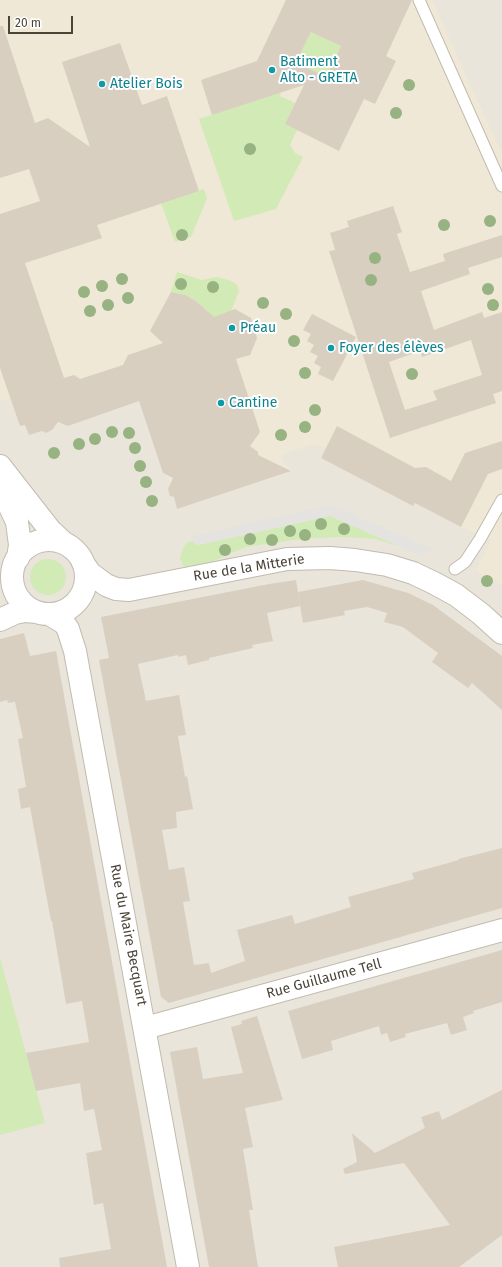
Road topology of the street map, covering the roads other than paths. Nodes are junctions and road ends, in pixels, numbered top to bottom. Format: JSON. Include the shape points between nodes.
{"nodes":[{"id":1,"x":419,"y":0,"type":"edge"},
{"id":2,"x":502,"y":186,"type":"edge"},
{"id":3,"x":0,"y":466,"type":"edge"},
{"id":4,"x":0,"y":486,"type":"edge"},
{"id":5,"x":502,"y":500,"type":"edge"},
{"id":6,"x":64,"y":543,"type":"junction"},
{"id":7,"x":83,"y":563,"type":"junction"},
{"id":8,"x":454,"y":569,"type":"dead end"},
{"id":9,"x":10,"y":574,"type":"edge"},
{"id":10,"x":43,"y":613,"type":"junction"},
{"id":11,"x":0,"y":620,"type":"edge"},
{"id":12,"x":502,"y":633,"type":"edge"},
{"id":13,"x":502,"y":930,"type":"edge"},
{"id":14,"x":145,"y":1028,"type":"junction"},
{"id":15,"x":188,"y":1267,"type":"edge"}],
"edges":[{"from":1,"to":2,"type":"lane"},
{"from":3,"to":6,"type":"street","via":[[50,530]]},
{"from":4,"to":9,"type":"street","via":[[18,527],[20,545]]},
{"from":5,"to":8,"type":"lane","via":[[465,562]]},
{"from":6,"to":7,"type":"street","via":[[73,549]]},
{"from":6,"to":9,"type":"street","via":[[53,540],[41,541],[25,549]]},
{"from":7,"to":10,"type":"street","via":[[86,585],[78,600],[66,610]]},
{"from":7,"to":12,"type":"street","name":"Rue de la Mitterie","via":[[90,573],[106,585],[129,590],[287,559],[355,560],[413,573],[434,583],[481,614]]},
{"from":9,"to":10,"type":"street","via":[[18,598],[27,606]]},
{"from":10,"to":11,"type":"street","via":[[25,611]]},
{"from":10,"to":14,"type":"street","name":"Rue du Maire Becquart","via":[[64,623],[75,651]]},
{"from":13,"to":14,"type":"street","name":"Rue Guillaume Tell"},
{"from":14,"to":15,"type":"street","name":"Rue du Maire Becquart"}]}
